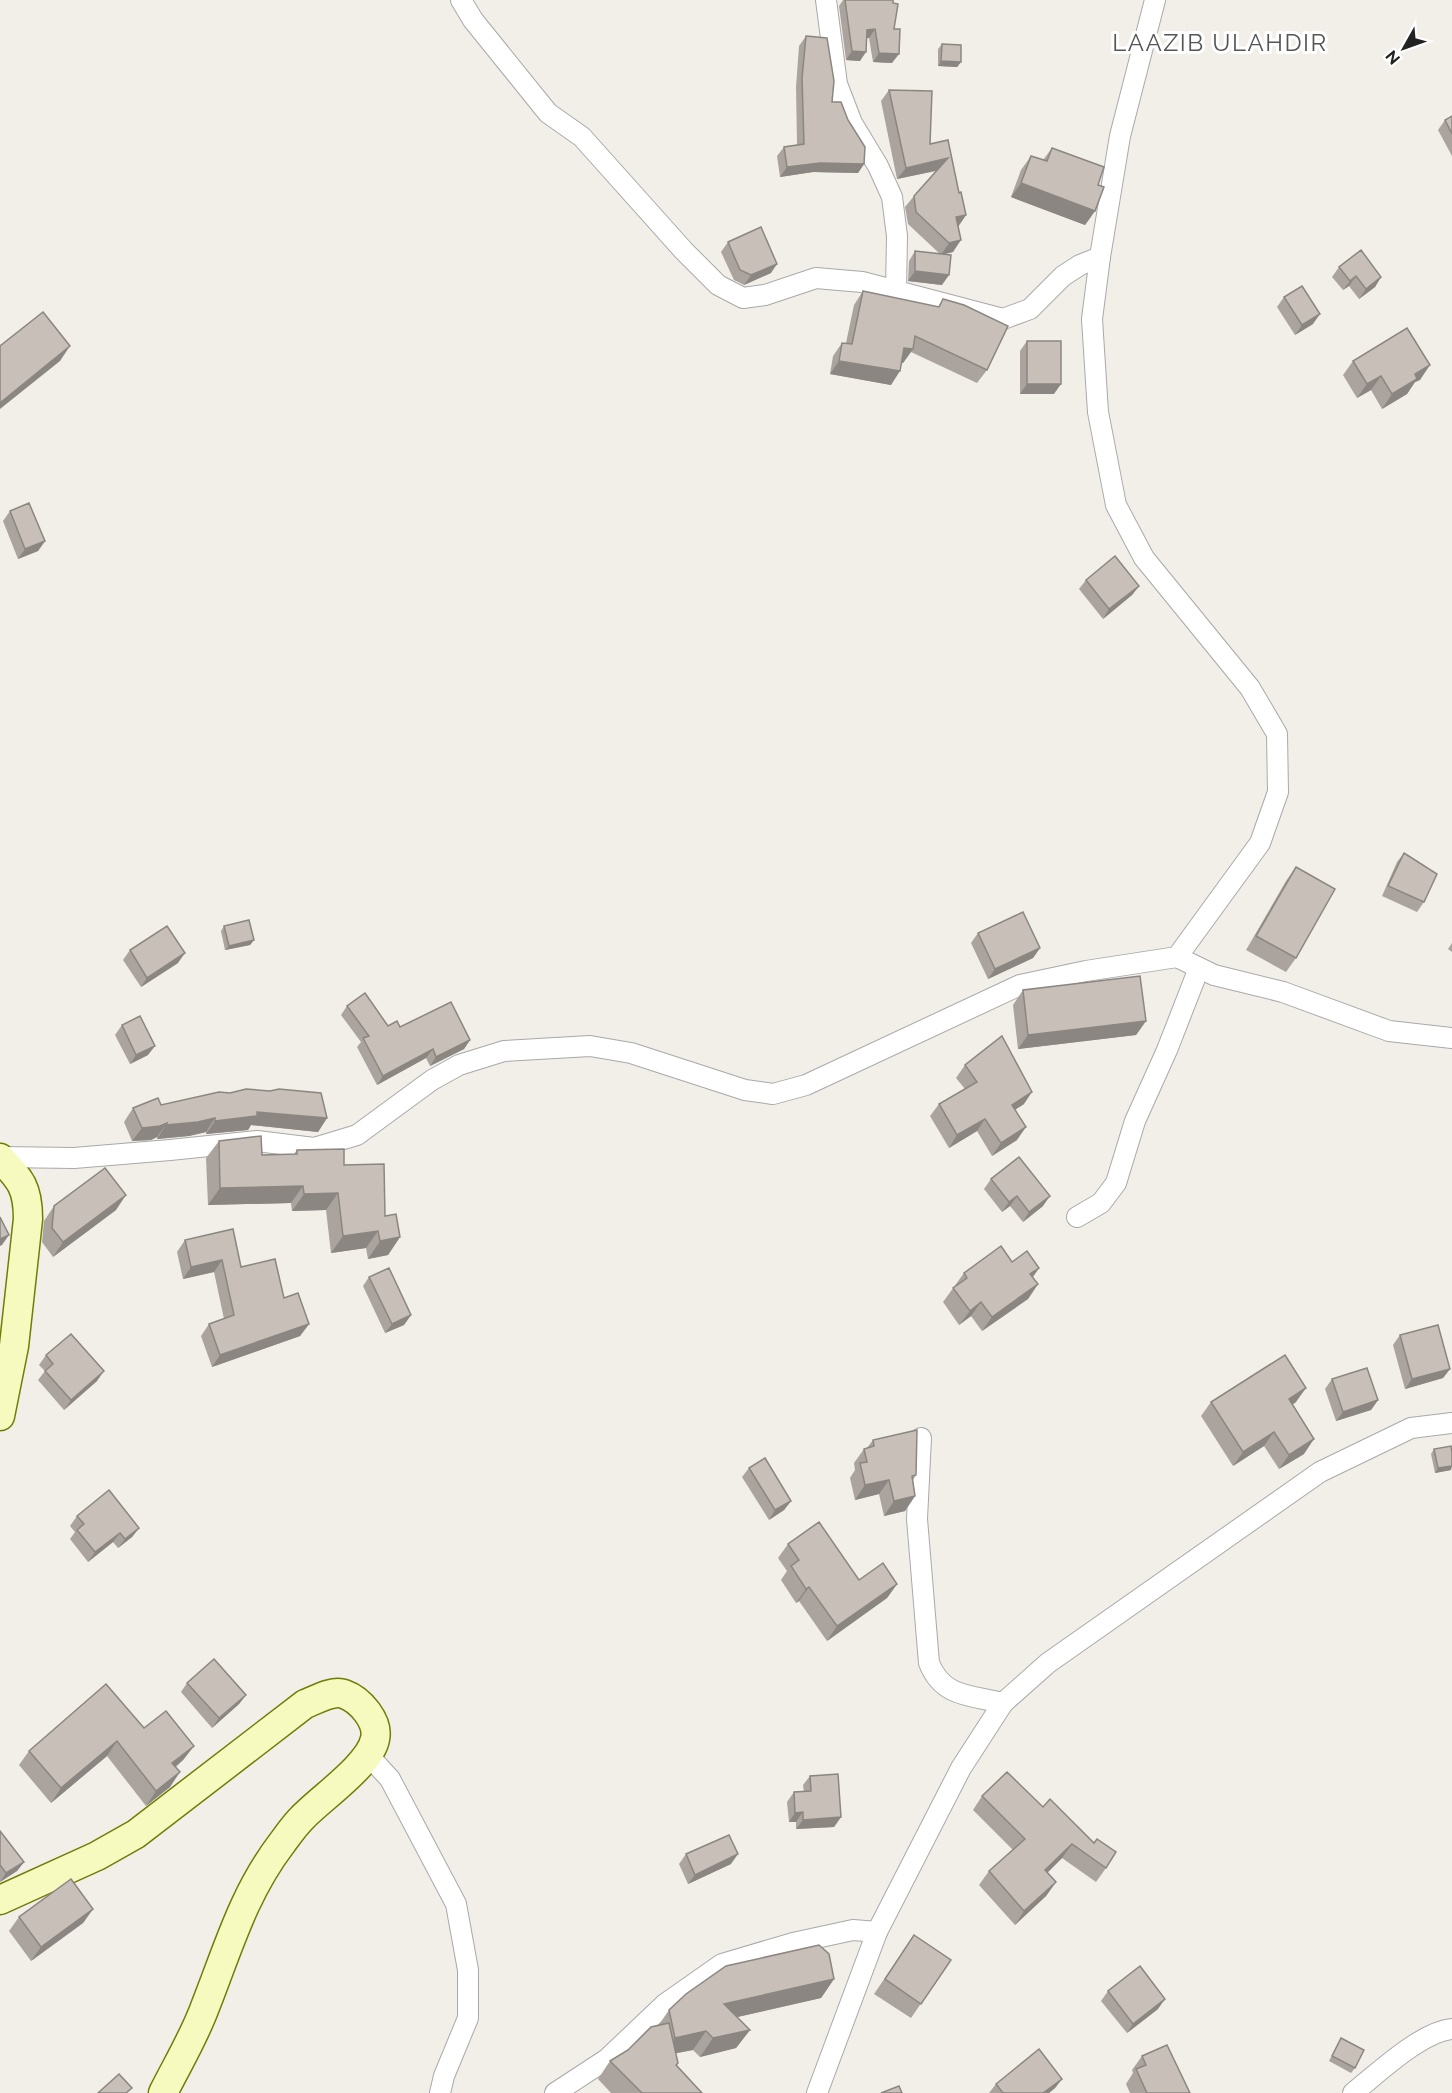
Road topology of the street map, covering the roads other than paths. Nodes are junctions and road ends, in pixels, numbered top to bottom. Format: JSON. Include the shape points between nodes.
{"nodes":[{"id":1,"x":461,"y":0,"type":"edge"},
{"id":2,"x":826,"y":0,"type":"edge"},
{"id":3,"x":1155,"y":0,"type":"edge"},
{"id":4,"x":1100,"y":257,"type":"junction"},
{"id":5,"x":896,"y":290,"type":"junction"},
{"id":6,"x":1177,"y":957,"type":"junction"},
{"id":7,"x":1199,"y":968,"type":"junction"},
{"id":8,"x":1452,"y":1038,"type":"edge"},
{"id":9,"x":0,"y":1158,"type":"edge"},
{"id":10,"x":1077,"y":1217,"type":"dead end"},
{"id":11,"x":0,"y":1416,"type":"edge"},
{"id":12,"x":1452,"y":1423,"type":"edge"},
{"id":13,"x":921,"y":1438,"type":"dead end"},
{"id":14,"x":1003,"y":1703,"type":"junction"},
{"id":15,"x":369,"y":1756,"type":"junction"},
{"id":16,"x":0,"y":1900,"type":"edge"},
{"id":17,"x":877,"y":1932,"type":"junction"},
{"id":18,"x":1452,"y":2029,"type":"edge"},
{"id":19,"x":164,"y":2093,"type":"edge"},
{"id":20,"x":440,"y":2093,"type":"edge"},
{"id":21,"x":555,"y":2093,"type":"edge"},
{"id":22,"x":817,"y":2093,"type":"edge"},
{"id":23,"x":1353,"y":2093,"type":"edge"}],
"edges":[{"from":1,"to":5,"type":"street","via":[[549,112],[582,138],[718,285],[743,298],[816,278]]},
{"from":2,"to":5,"type":"street","via":[[837,84],[852,123],[892,197],[897,236]]},
{"from":3,"to":4,"type":"street","via":[[1120,136]]},
{"from":4,"to":5,"type":"street","via":[[1063,276],[1030,309],[1003,319]]},
{"from":4,"to":6,"type":"street","via":[[1092,319],[1098,412],[1116,505],[1144,558],[1250,688],[1277,734],[1278,792],[1260,843]]},
{"from":6,"to":7,"type":"street"},
{"from":6,"to":9,"type":"street","via":[[1086,970],[1020,985],[806,1085],[773,1094],[746,1090],[631,1053],[590,1046],[504,1051],[459,1065],[357,1135],[314,1148],[256,1141],[74,1158]]},
{"from":7,"to":8,"type":"street","via":[[1283,992],[1389,1031]]},
{"from":7,"to":10,"type":"street","via":[[1135,1121],[1116,1183],[1101,1203]]},
{"from":9,"to":11,"type":"main road","via":[[17,1176],[28,1198],[28,1219],[14,1346]]},
{"from":12,"to":14,"type":"street","via":[[1411,1428],[1320,1472],[1048,1663]]},
{"from":13,"to":14,"type":"street","via":[[917,1519],[929,1663],[935,1677],[951,1691]]},
{"from":14,"to":17,"type":"street","via":[[961,1768]]},
{"from":15,"to":16,"type":"main road","via":[[376,1730],[372,1719],[343,1694],[328,1695],[305,1704],[136,1834]]},
{"from":15,"to":19,"type":"main road","via":[[301,1819],[258,1876],[238,1917],[204,2010]]},
{"from":15,"to":20,"type":"street","via":[[390,1779],[456,1904],[468,1970],[468,2018]]},
{"from":17,"to":21,"type":"street","via":[[853,1930],[722,1964],[665,2004],[608,2059]]},
{"from":17,"to":22,"type":"street"},
{"from":18,"to":23,"type":"street","via":[[1441,2030],[1402,2054]]}]}
